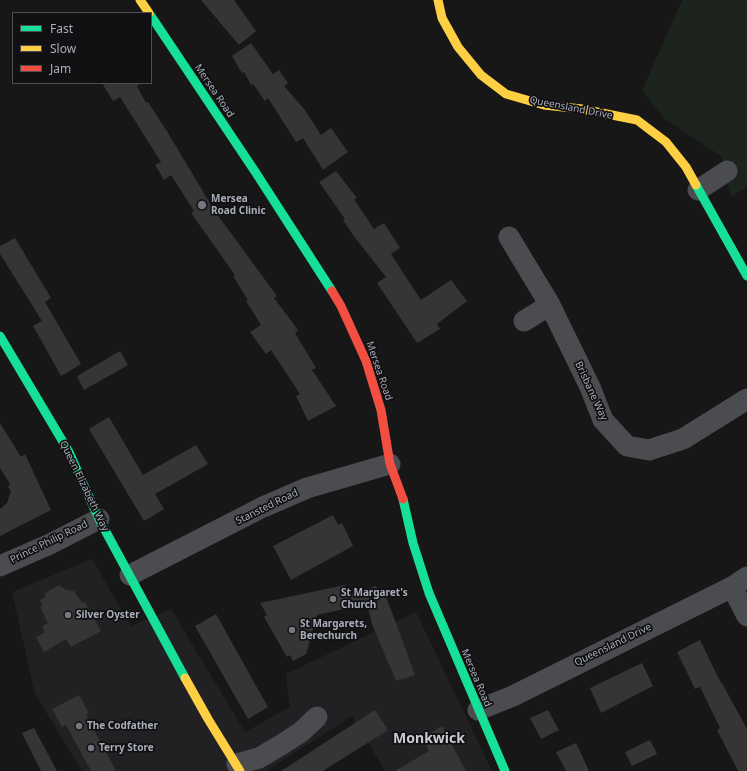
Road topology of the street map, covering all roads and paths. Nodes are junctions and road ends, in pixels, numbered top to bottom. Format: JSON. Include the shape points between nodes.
{"nodes":[{"id":1,"x":140,"y":0,"type":"edge"},
{"id":2,"x":438,"y":0,"type":"edge"},
{"id":3,"x":148,"y":12,"type":"edge"},
{"id":4,"x":152,"y":17,"type":"edge"},
{"id":5,"x":727,"y":171,"type":"dead end"},
{"id":6,"x":698,"y":190,"type":"junction"},
{"id":7,"x":508,"y":237,"type":"dead end"},
{"id":8,"x":747,"y":276,"type":"edge"},
{"id":9,"x":550,"y":305,"type":"junction"},
{"id":10,"x":524,"y":321,"type":"dead end"},
{"id":11,"x":0,"y":336,"type":"edge"},
{"id":12,"x":747,"y":399,"type":"edge"},
{"id":13,"x":390,"y":464,"type":"junction"},
{"id":14,"x":98,"y":518,"type":"junction"},
{"id":15,"x":0,"y":566,"type":"edge"},
{"id":16,"x":130,"y":575,"type":"junction"},
{"id":17,"x":740,"y":582,"type":"edge"},
{"id":18,"x":747,"y":616,"type":"edge"},
{"id":19,"x":478,"y":710,"type":"junction"},
{"id":20,"x":317,"y":717,"type":"dead end"},
{"id":21,"x":238,"y":768,"type":"edge"},
{"id":22,"x":505,"y":771,"type":"edge"}],
"edges":[{"from":1,"to":3,"type":"street"},
{"from":2,"to":6,"type":"street","name":"Queensland Drive","via":[[442,18],[458,47],[481,75],[506,94],[544,104],[637,120],[666,142],[686,167]]},
{"from":4,"to":13,"type":"street","name":"Mersea Road","via":[[341,306],[366,361],[381,410]]},
{"from":5,"to":6,"type":"street"},
{"from":6,"to":8,"type":"street","name":"Queensland Drive"},
{"from":7,"to":9,"type":"street","name":"Brisbane Way"},
{"from":9,"to":10,"type":"street"},
{"from":9,"to":12,"type":"street","name":"Brisbane Way","via":[[603,420],[627,446],[649,450],[683,439]]},
{"from":11,"to":14,"type":"street","name":"Queen Elizabeth Way","via":[[69,452]]},
{"from":13,"to":16,"type":"street","name":"Stansted Road","via":[[307,488],[263,507]]},
{"from":13,"to":19,"type":"street","name":"Mersea Road","via":[[401,490],[413,543],[429,593]]},
{"from":14,"to":15,"type":"street","name":"Prince Philip Road","via":[[50,544]]},
{"from":14,"to":16,"type":"street","name":"Queen Elizabeth Way"},
{"from":16,"to":21,"type":"street","name":"Queen Elizabeth Way","via":[[208,719]]},
{"from":17,"to":18,"type":"street"},
{"from":17,"to":19,"type":"street","name":"Queensland Drive","via":[[513,696]]},
{"from":19,"to":22,"type":"street","name":"Mersea Road"},
{"from":20,"to":21,"type":"street","via":[[301,732],[281,745]]}]}
